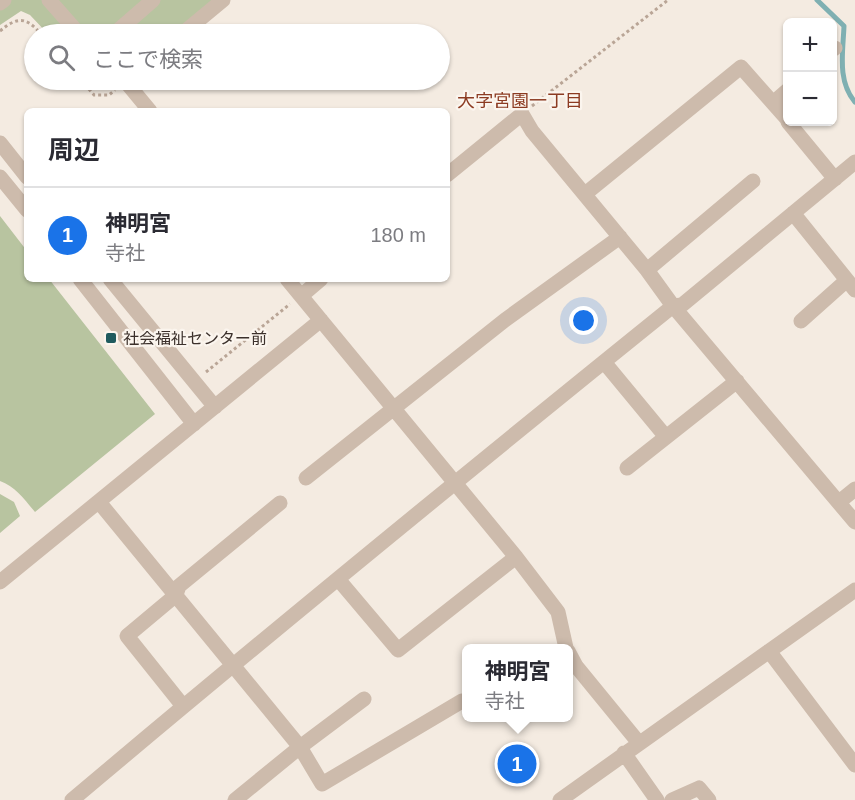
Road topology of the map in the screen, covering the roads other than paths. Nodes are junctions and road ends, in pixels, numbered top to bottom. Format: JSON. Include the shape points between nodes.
{"nodes":[{"id":1,"x":4,"y":0,"type":"edge"},
{"id":2,"x":49,"y":0,"type":"edge"},
{"id":3,"x":153,"y":0,"type":"edge"},
{"id":4,"x":223,"y":0,"type":"edge"},
{"id":5,"x":0,"y":3,"type":"edge"},
{"id":6,"x":136,"y":6,"type":"edge"},
{"id":7,"x":70,"y":24,"type":"edge"},
{"id":8,"x":122,"y":24,"type":"edge"},
{"id":9,"x":194,"y":24,"type":"edge"},
{"id":10,"x":135,"y":90,"type":"edge"},
{"id":11,"x":783,"y":94,"type":"edge"},
{"id":12,"x":773,"y":103,"type":"junction"},
{"id":13,"x":148,"y":108,"type":"edge"},
{"id":14,"x":783,"y":115,"type":"edge"},
{"id":15,"x":792,"y":126,"type":"edge"},
{"id":16,"x":0,"y":143,"type":"edge"},
{"id":17,"x":855,"y":162,"type":"edge"},
{"id":18,"x":24,"y":173,"type":"edge"},
{"id":19,"x":450,"y":173,"type":"edge"},
{"id":20,"x":0,"y":177,"type":"edge"},
{"id":21,"x":835,"y":179,"type":"junction"},
{"id":22,"x":753,"y":181,"type":"dead end"},
{"id":23,"x":585,"y":194,"type":"junction"},
{"id":24,"x":24,"y":206,"type":"edge"},
{"id":25,"x":794,"y":213,"type":"junction"},
{"id":26,"x":620,"y":237,"type":"junction"},
{"id":27,"x":647,"y":270,"type":"junction"},
{"id":28,"x":82,"y":282,"type":"edge"},
{"id":29,"x":112,"y":282,"type":"edge"},
{"id":30,"x":289,"y":282,"type":"edge"},
{"id":31,"x":317,"y":282,"type":"edge"},
{"id":32,"x":853,"y":286,"type":"edge"},
{"id":33,"x":301,"y":296,"type":"junction"},
{"id":34,"x":673,"y":306,"type":"junction"},
{"id":35,"x":321,"y":320,"type":"junction"},
{"id":36,"x":801,"y":321,"type":"dead end"},
{"id":37,"x":604,"y":362,"type":"junction"},
{"id":38,"x":737,"y":381,"type":"junction"},
{"id":39,"x":215,"y":407,"type":"junction"},
{"id":40,"x":393,"y":408,"type":"junction"},
{"id":41,"x":194,"y":424,"type":"junction"},
{"id":42,"x":666,"y":438,"type":"junction"},
{"id":43,"x":627,"y":468,"type":"dead end"},
{"id":44,"x":306,"y":478,"type":"dead end"},
{"id":45,"x":455,"y":483,"type":"junction"},
{"id":46,"x":855,"y":489,"type":"edge"},
{"id":47,"x":99,"y":502,"type":"junction"},
{"id":48,"x":839,"y":502,"type":"junction"},
{"id":49,"x":280,"y":503,"type":"dead end"},
{"id":50,"x":855,"y":522,"type":"edge"},
{"id":51,"x":516,"y":558,"type":"junction"},
{"id":52,"x":338,"y":579,"type":"junction"},
{"id":53,"x":0,"y":582,"type":"edge"},
{"id":54,"x":855,"y":590,"type":"edge"},
{"id":55,"x":176,"y":596,"type":"junction"},
{"id":56,"x":566,"y":644,"type":"edge"},
{"id":57,"x":769,"y":651,"type":"junction"},
{"id":58,"x":573,"y":661,"type":"edge"},
{"id":59,"x":232,"y":665,"type":"junction"},
{"id":60,"x":364,"y":699,"type":"dead end"},
{"id":61,"x":462,"y":701,"type":"dead end"},
{"id":62,"x":183,"y":706,"type":"junction"},
{"id":63,"x":639,"y":743,"type":"junction"},
{"id":64,"x":300,"y":747,"type":"junction"},
{"id":65,"x":624,"y":753,"type":"junction"},
{"id":66,"x":855,"y":765,"type":"edge"},
{"id":67,"x":72,"y":800,"type":"edge"},
{"id":68,"x":235,"y":800,"type":"edge"},
{"id":69,"x":560,"y":800,"type":"edge"},
{"id":70,"x":657,"y":800,"type":"edge"},
{"id":71,"x":672,"y":800,"type":"edge"},
{"id":72,"x":709,"y":800,"type":"edge"}],
"edges":[{"from":1,"to":5,"type":"street"},
{"from":2,"to":7,"type":"street"},
{"from":3,"to":6,"type":"street"},
{"from":4,"to":9,"type":"street"},
{"from":6,"to":8,"type":"street"},
{"from":10,"to":13,"type":"street"},
{"from":11,"to":12,"type":"street"},
{"from":12,"to":14,"type":"street"},
{"from":12,"to":23,"type":"street","via":[[741,67]]},
{"from":15,"to":21,"type":"street"},
{"from":16,"to":18,"type":"street"},
{"from":17,"to":21,"type":"street"},
{"from":19,"to":23,"type":"street","via":[[522,114]]},
{"from":20,"to":24,"type":"street"},
{"from":21,"to":25,"type":"street"},
{"from":22,"to":27,"type":"street"},
{"from":23,"to":26,"type":"street"},
{"from":25,"to":32,"type":"street"},
{"from":25,"to":34,"type":"street","via":[[682,304]]},
{"from":26,"to":27,"type":"street"},
{"from":26,"to":40,"type":"street"},
{"from":27,"to":34,"type":"street"},
{"from":28,"to":41,"type":"street"},
{"from":29,"to":39,"type":"street"},
{"from":30,"to":33,"type":"street"},
{"from":31,"to":33,"type":"street"},
{"from":32,"to":36,"type":"street"},
{"from":33,"to":35,"type":"street"},
{"from":34,"to":37,"type":"street"},
{"from":34,"to":38,"type":"street"},
{"from":35,"to":39,"type":"street"},
{"from":35,"to":40,"type":"street"},
{"from":37,"to":42,"type":"street"},
{"from":37,"to":45,"type":"street"},
{"from":38,"to":42,"type":"street"},
{"from":38,"to":48,"type":"street"},
{"from":39,"to":41,"type":"street"},
{"from":40,"to":44,"type":"street"},
{"from":40,"to":45,"type":"street"},
{"from":41,"to":47,"type":"street"},
{"from":42,"to":43,"type":"street"},
{"from":45,"to":51,"type":"street"},
{"from":45,"to":52,"type":"street"},
{"from":46,"to":48,"type":"street"},
{"from":47,"to":53,"type":"street"},
{"from":47,"to":55,"type":"street"},
{"from":48,"to":50,"type":"street"},
{"from":49,"to":55,"type":"street","via":[[179,586]]},
{"from":51,"to":52,"type":"street","via":[[398,650]]},
{"from":51,"to":56,"type":"street","via":[[558,612]]},
{"from":52,"to":59,"type":"street"},
{"from":54,"to":57,"type":"street"},
{"from":55,"to":59,"type":"street"},
{"from":55,"to":62,"type":"street","via":[[127,636]]},
{"from":57,"to":63,"type":"street"},
{"from":57,"to":66,"type":"street"},
{"from":58,"to":63,"type":"street"},
{"from":59,"to":62,"type":"street"},
{"from":59,"to":64,"type":"street"},
{"from":60,"to":64,"type":"street"},
{"from":61,"to":64,"type":"street","via":[[322,784]]},
{"from":62,"to":67,"type":"street"},
{"from":63,"to":65,"type":"street"},
{"from":64,"to":68,"type":"street"},
{"from":65,"to":69,"type":"street"},
{"from":65,"to":70,"type":"street"},
{"from":71,"to":72,"type":"street","via":[[699,788]]}]}
